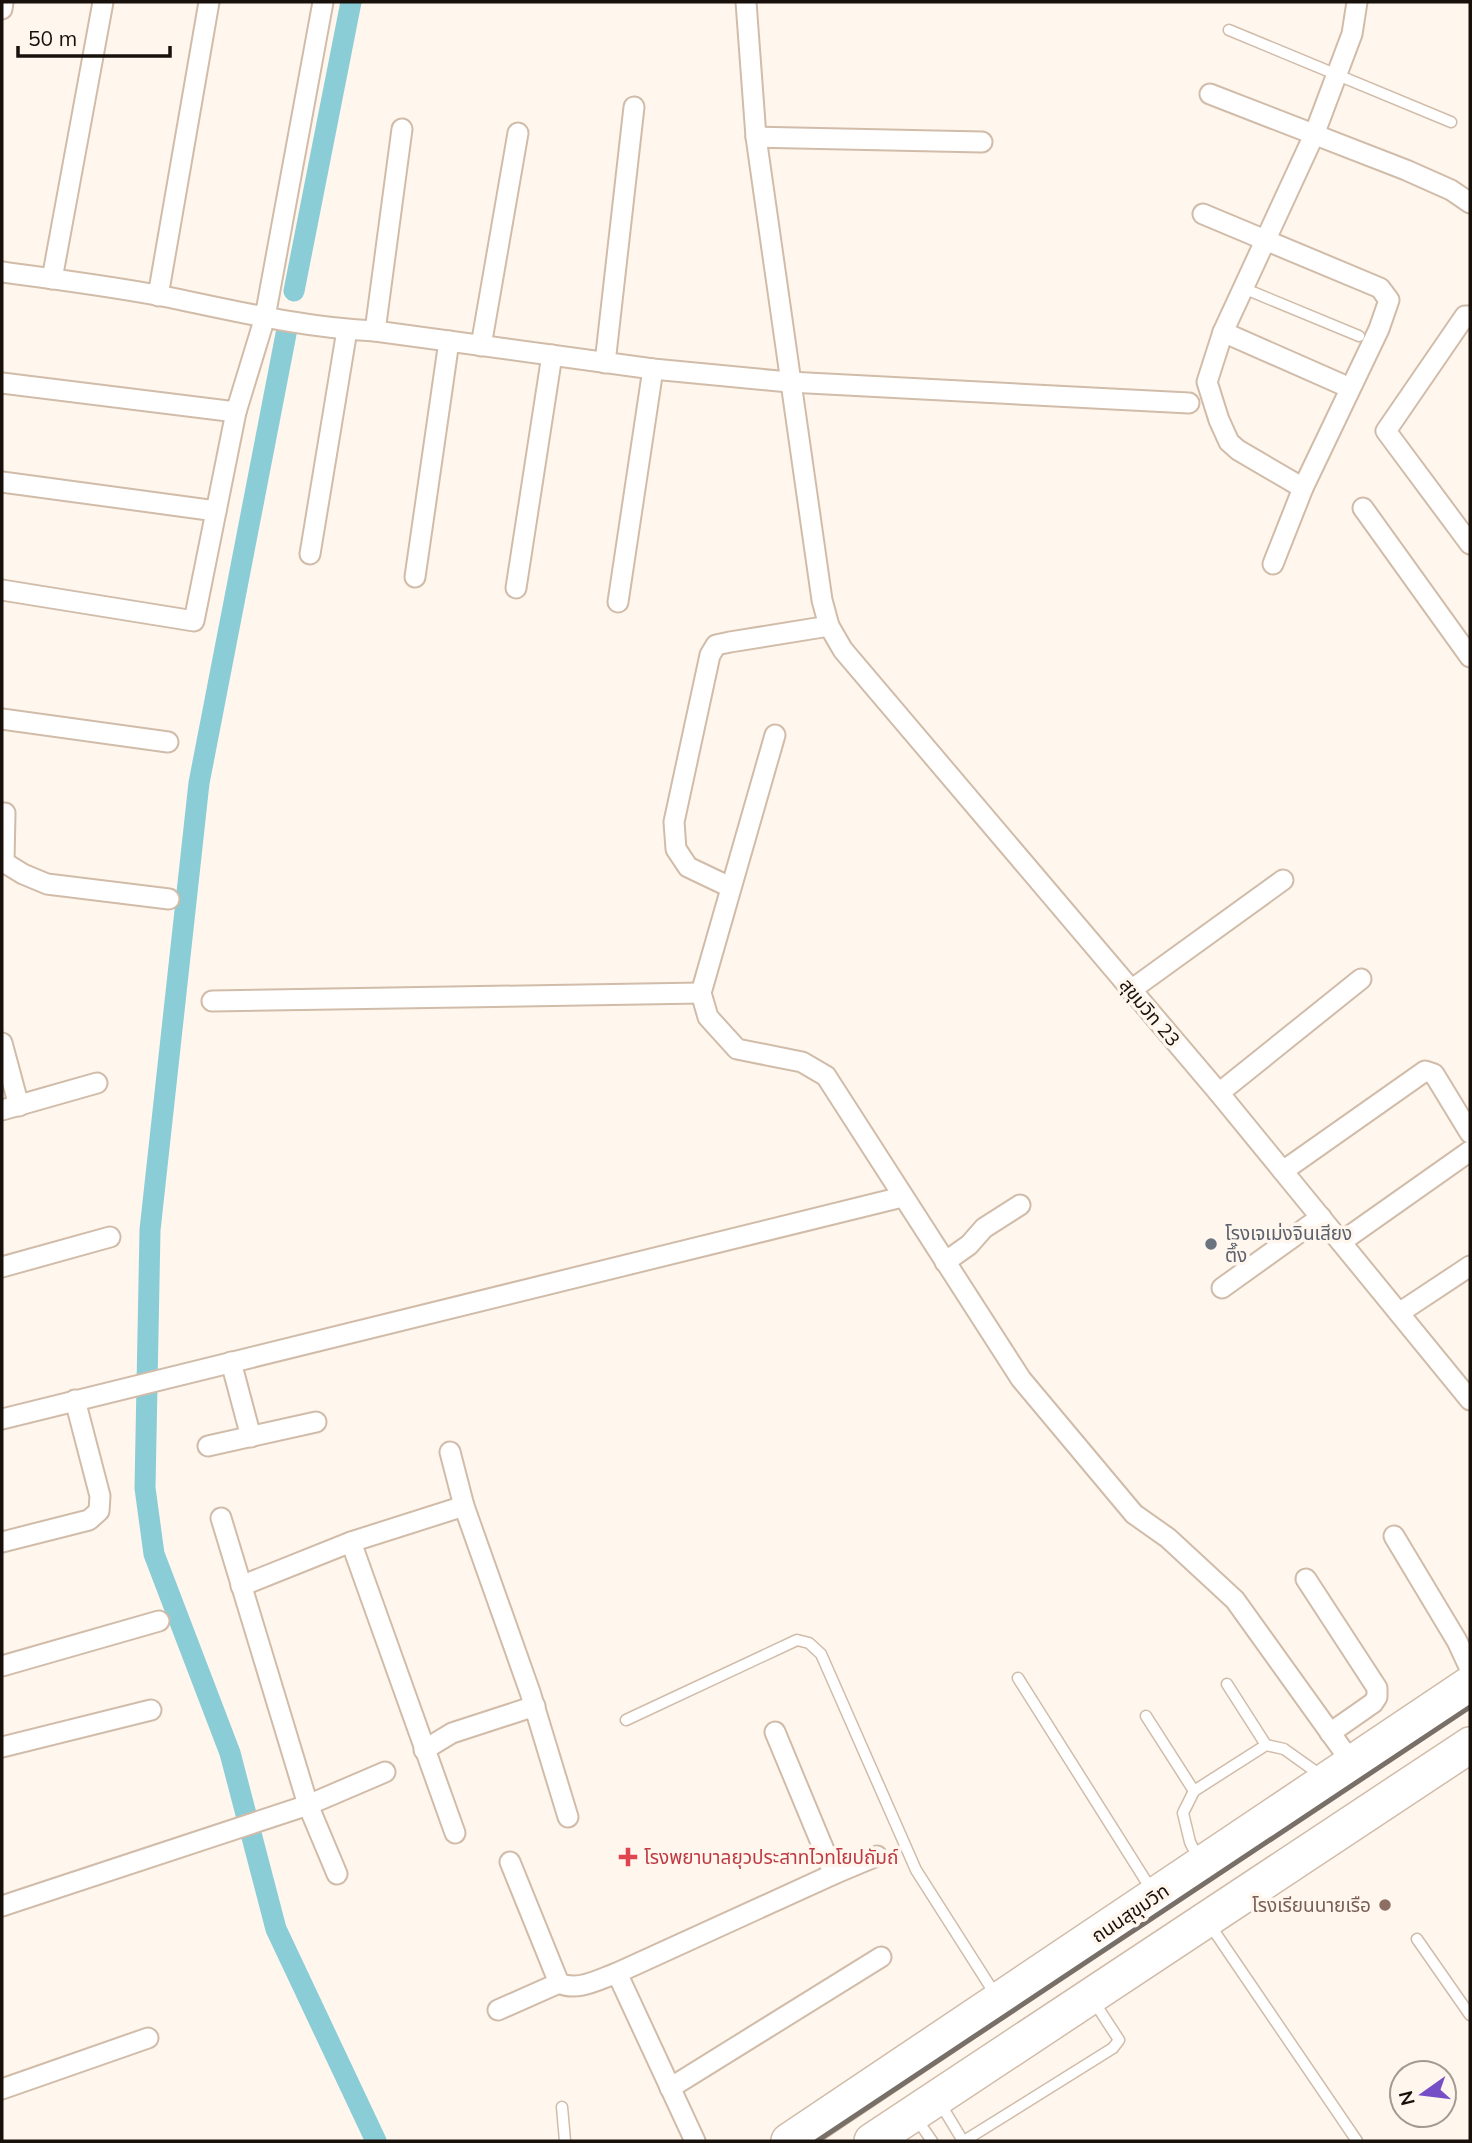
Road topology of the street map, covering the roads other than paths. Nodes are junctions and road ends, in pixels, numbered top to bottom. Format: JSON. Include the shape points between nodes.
{"nodes":[{"id":1,"x":3,"y":2,"type":"edge"},
{"id":2,"x":103,"y":2,"type":"edge"},
{"id":3,"x":209,"y":2,"type":"edge"},
{"id":4,"x":323,"y":2,"type":"edge"},
{"id":5,"x":746,"y":2,"type":"edge"},
{"id":6,"x":1357,"y":2,"type":"edge"},
{"id":7,"x":2,"y":9,"type":"edge"},
{"id":8,"x":1229,"y":30,"type":"dead end"},
{"id":9,"x":1336,"y":74,"type":"junction"},
{"id":10,"x":1210,"y":94,"type":"dead end"},
{"id":11,"x":634,"y":107,"type":"dead end"},
{"id":12,"x":1451,"y":122,"type":"dead end"},
{"id":13,"x":402,"y":129,"type":"dead end"},
{"id":14,"x":518,"y":133,"type":"dead end"},
{"id":15,"x":1314,"y":135,"type":"junction"},
{"id":16,"x":756,"y":137,"type":"junction"},
{"id":17,"x":982,"y":142,"type":"dead end"},
{"id":18,"x":1470,"y":203,"type":"edge"},
{"id":19,"x":1203,"y":214,"type":"dead end"},
{"id":20,"x":1264,"y":240,"type":"junction"},
{"id":21,"x":2,"y":272,"type":"edge"},
{"id":22,"x":52,"y":279,"type":"junction"},
{"id":23,"x":1242,"y":288,"type":"junction"},
{"id":24,"x":158,"y":296,"type":"junction"},
{"id":25,"x":1470,"y":316,"type":"edge"},
{"id":26,"x":265,"y":317,"type":"junction"},
{"id":27,"x":347,"y":330,"type":"junction"},
{"id":28,"x":375,"y":331,"type":"junction"},
{"id":29,"x":1223,"y":332,"type":"junction"},
{"id":30,"x":1359,"y":336,"type":"dead end"},
{"id":31,"x":449,"y":341,"type":"junction"},
{"id":32,"x":481,"y":346,"type":"junction"},
{"id":33,"x":552,"y":355,"type":"junction"},
{"id":34,"x":605,"y":363,"type":"junction"},
{"id":35,"x":653,"y":369,"type":"junction"},
{"id":36,"x":789,"y":382,"type":"junction"},
{"id":37,"x":2,"y":383,"type":"edge"},
{"id":38,"x":1341,"y":384,"type":"dead end"},
{"id":39,"x":1189,"y":403,"type":"dead end"},
{"id":40,"x":236,"y":412,"type":"junction"},
{"id":41,"x":2,"y":482,"type":"edge"},
{"id":42,"x":1303,"y":488,"type":"junction"},
{"id":43,"x":1363,"y":509,"type":"dead end"},
{"id":44,"x":216,"y":511,"type":"junction"},
{"id":45,"x":1470,"y":544,"type":"edge"},
{"id":46,"x":310,"y":554,"type":"dead end"},
{"id":47,"x":1273,"y":564,"type":"dead end"},
{"id":48,"x":415,"y":577,"type":"dead end"},
{"id":49,"x":516,"y":588,"type":"dead end"},
{"id":50,"x":2,"y":590,"type":"edge"},
{"id":51,"x":618,"y":602,"type":"dead end"},
{"id":52,"x":829,"y":626,"type":"junction"},
{"id":53,"x":1470,"y":657,"type":"edge"},
{"id":54,"x":2,"y":719,"type":"edge"},
{"id":55,"x":775,"y":735,"type":"dead end"},
{"id":56,"x":168,"y":742,"type":"dead end"},
{"id":57,"x":5,"y":813,"type":"dead end"},
{"id":58,"x":3,"y":861,"type":"edge"},
{"id":59,"x":1283,"y":880,"type":"dead end"},
{"id":60,"x":730,"y":887,"type":"junction"},
{"id":61,"x":169,"y":899,"type":"dead end"},
{"id":62,"x":1360,"y":979,"type":"dead end"},
{"id":63,"x":1132,"y":989,"type":"junction"},
{"id":64,"x":701,"y":993,"type":"junction"},
{"id":65,"x":212,"y":1001,"type":"dead end"},
{"id":66,"x":2,"y":1043,"type":"edge"},
{"id":67,"x":97,"y":1083,"type":"dead end"},
{"id":68,"x":1219,"y":1093,"type":"junction"},
{"id":69,"x":10,"y":1108,"type":"edge"},
{"id":70,"x":1470,"y":1133,"type":"edge"},
{"id":71,"x":1470,"y":1151,"type":"edge"},
{"id":72,"x":1283,"y":1171,"type":"junction"},
{"id":73,"x":902,"y":1197,"type":"junction"},
{"id":74,"x":1020,"y":1205,"type":"dead end"},
{"id":75,"x":1321,"y":1217,"type":"junction"},
{"id":76,"x":110,"y":1237,"type":"dead end"},
{"id":77,"x":1342,"y":1242,"type":"junction"},
{"id":78,"x":945,"y":1262,"type":"junction"},
{"id":79,"x":1470,"y":1266,"type":"edge"},
{"id":80,"x":2,"y":1267,"type":"edge"},
{"id":81,"x":1222,"y":1288,"type":"dead end"},
{"id":82,"x":1399,"y":1313,"type":"junction"},
{"id":83,"x":231,"y":1362,"type":"junction"},
{"id":84,"x":75,"y":1400,"type":"junction"},
{"id":85,"x":1470,"y":1400,"type":"edge"},
{"id":86,"x":2,"y":1419,"type":"edge"},
{"id":87,"x":316,"y":1422,"type":"dead end"},
{"id":88,"x":251,"y":1437,"type":"junction"},
{"id":89,"x":208,"y":1446,"type":"dead end"},
{"id":90,"x":450,"y":1452,"type":"dead end"},
{"id":91,"x":464,"y":1506,"type":"junction"},
{"id":92,"x":221,"y":1518,"type":"dead end"},
{"id":93,"x":1394,"y":1536,"type":"dead end"},
{"id":94,"x":2,"y":1542,"type":"edge"},
{"id":95,"x":351,"y":1542,"type":"junction"},
{"id":96,"x":1306,"y":1578,"type":"dead end"},
{"id":97,"x":242,"y":1586,"type":"junction"},
{"id":98,"x":159,"y":1621,"type":"dead end"},
{"id":99,"x":2,"y":1666,"type":"edge"},
{"id":100,"x":1470,"y":1669,"type":"edge"},
{"id":101,"x":1018,"y":1678,"type":"dead end"},
{"id":102,"x":1227,"y":1684,"type":"dead end"},
{"id":103,"x":1470,"y":1684,"type":"edge"},
{"id":104,"x":535,"y":1706,"type":"junction"},
{"id":105,"x":151,"y":1710,"type":"dead end"},
{"id":106,"x":1146,"y":1716,"type":"dead end"},
{"id":107,"x":626,"y":1720,"type":"dead end"},
{"id":108,"x":775,"y":1732,"type":"dead end"},
{"id":109,"x":1330,"y":1733,"type":"junction"},
{"id":110,"x":1266,"y":1745,"type":"junction"},
{"id":111,"x":1470,"y":1745,"type":"edge"},
{"id":112,"x":2,"y":1747,"type":"edge"},
{"id":113,"x":424,"y":1750,"type":"junction"},
{"id":114,"x":385,"y":1772,"type":"dead end"},
{"id":115,"x":1340,"y":1772,"type":"junction"},
{"id":116,"x":1194,"y":1791,"type":"junction"},
{"id":117,"x":308,"y":1805,"type":"junction"},
{"id":118,"x":568,"y":1817,"type":"dead end"},
{"id":119,"x":455,"y":1832,"type":"dead end"},
{"id":120,"x":877,"y":1856,"type":"dead end"},
{"id":121,"x":510,"y":1862,"type":"dead end"},
{"id":122,"x":1201,"y":1865,"type":"junction"},
{"id":123,"x":337,"y":1874,"type":"dead end"},
{"id":124,"x":834,"y":1874,"type":"junction"},
{"id":125,"x":1155,"y":1896,"type":"junction"},
{"id":126,"x":2,"y":1906,"type":"edge"},
{"id":127,"x":1207,"y":1921,"type":"junction"},
{"id":128,"x":1417,"y":1939,"type":"dead end"},
{"id":129,"x":881,"y":1957,"type":"dead end"},
{"id":130,"x":617,"y":1973,"type":"junction"},
{"id":131,"x":559,"y":1983,"type":"junction"},
{"id":132,"x":1090,"y":1997,"type":"junction"},
{"id":133,"x":999,"y":2000,"type":"junction"},
{"id":134,"x":498,"y":2010,"type":"dead end"},
{"id":135,"x":1470,"y":2015,"type":"edge"},
{"id":136,"x":149,"y":2038,"type":"dead end"},
{"id":137,"x":670,"y":2088,"type":"junction"},
{"id":138,"x":2,"y":2089,"type":"edge"},
{"id":139,"x":562,"y":2107,"type":"dead end"},
{"id":140,"x":928,"y":2118,"type":"edge"},
{"id":141,"x":565,"y":2141,"type":"edge"},
{"id":142,"x":695,"y":2141,"type":"edge"},
{"id":143,"x":789,"y":2141,"type":"edge"},
{"id":144,"x":872,"y":2141,"type":"edge"},
{"id":145,"x":963,"y":2141,"type":"edge"},
{"id":146,"x":1357,"y":2141,"type":"edge"}],
"edges":[{"from":1,"to":7,"type":"street"},
{"from":2,"to":22,"type":"street"},
{"from":3,"to":24,"type":"street"},
{"from":4,"to":26,"type":"street"},
{"from":5,"to":16,"type":"street","name":"สุขุมวิท 23"},
{"from":6,"to":9,"type":"street","via":[[1352,34]]},
{"from":8,"to":9,"type":"lane"},
{"from":9,"to":12,"type":"lane"},
{"from":9,"to":15,"type":"street"},
{"from":10,"to":15,"type":"street"},
{"from":11,"to":34,"type":"street"},
{"from":13,"to":28,"type":"street"},
{"from":14,"to":32,"type":"street"},
{"from":15,"to":18,"type":"street","via":[[1451,190]]},
{"from":15,"to":20,"type":"street"},
{"from":16,"to":17,"type":"street"},
{"from":16,"to":36,"type":"street","name":"สุขุมวิท 23"},
{"from":19,"to":20,"type":"street"},
{"from":20,"to":23,"type":"street"},
{"from":20,"to":42,"type":"street","via":[[1380,288],[1388,300],[1379,329]]},
{"from":21,"to":22,"type":"street"},
{"from":22,"to":24,"type":"street"},
{"from":23,"to":29,"type":"street"},
{"from":23,"to":30,"type":"lane"},
{"from":24,"to":26,"type":"street"},
{"from":25,"to":45,"type":"street","via":[[1465,316],[1386,431]]},
{"from":26,"to":27,"type":"street"},
{"from":26,"to":40,"type":"street"},
{"from":27,"to":28,"type":"street"},
{"from":27,"to":46,"type":"street"},
{"from":28,"to":31,"type":"street"},
{"from":29,"to":38,"type":"street"},
{"from":29,"to":42,"type":"street","via":[[1207,382],[1229,442]]},
{"from":31,"to":32,"type":"street"},
{"from":31,"to":48,"type":"street"},
{"from":32,"to":33,"type":"street"},
{"from":33,"to":34,"type":"street"},
{"from":33,"to":49,"type":"street"},
{"from":34,"to":35,"type":"street"},
{"from":35,"to":36,"type":"street"},
{"from":35,"to":51,"type":"street"},
{"from":36,"to":39,"type":"street"},
{"from":36,"to":52,"type":"street","name":"สุขุมวิท 23"},
{"from":37,"to":40,"type":"street"},
{"from":40,"to":44,"type":"street"},
{"from":41,"to":44,"type":"street"},
{"from":42,"to":47,"type":"street"},
{"from":43,"to":53,"type":"street"},
{"from":44,"to":50,"type":"street","via":[[194,621]]},
{"from":52,"to":60,"type":"street","via":[[716,645],[710,655],[674,822],[676,849],[688,867]]},
{"from":52,"to":63,"type":"street","name":"สุขุมวิท 23","via":[[848,656]]},
{"from":54,"to":56,"type":"street"},
{"from":55,"to":60,"type":"street"},
{"from":57,"to":58,"type":"street"},
{"from":58,"to":61,"type":"street","via":[[47,884]]},
{"from":59,"to":63,"type":"street"},
{"from":60,"to":64,"type":"street"},
{"from":62,"to":68,"type":"street"},
{"from":63,"to":68,"type":"street","name":"สุขุมวิท 23"},
{"from":64,"to":65,"type":"street"},
{"from":64,"to":73,"type":"street","via":[[708,1017],[737,1049],[802,1062],[826,1076]]},
{"from":66,"to":69,"type":"street"},
{"from":67,"to":69,"type":"street"},
{"from":68,"to":72,"type":"street","name":"สุขุมวิท 23"},
{"from":70,"to":72,"type":"street","via":[[1434,1074],[1425,1071]]},
{"from":71,"to":77,"type":"street"},
{"from":72,"to":75,"type":"street","name":"สุขุมวิท 23"},
{"from":73,"to":78,"type":"street"},
{"from":73,"to":83,"type":"street"},
{"from":74,"to":78,"type":"street"},
{"from":75,"to":77,"type":"street","name":"สุขุมวิท 23"},
{"from":75,"to":81,"type":"street"},
{"from":76,"to":80,"type":"street"},
{"from":77,"to":82,"type":"street","name":"สุขุมวิท 23"},
{"from":78,"to":109,"type":"street","via":[[1021,1379],[1134,1514],[1168,1538],[1235,1600]]},
{"from":79,"to":82,"type":"street"},
{"from":82,"to":85,"type":"street","name":"สุขุมวิท 23"},
{"from":83,"to":84,"type":"street"},
{"from":83,"to":88,"type":"street"},
{"from":84,"to":86,"type":"street"},
{"from":84,"to":94,"type":"street","via":[[100,1496],[99,1511],[89,1520]]},
{"from":87,"to":88,"type":"street"},
{"from":88,"to":89,"type":"street"},
{"from":90,"to":91,"type":"street"},
{"from":91,"to":95,"type":"street"},
{"from":91,"to":104,"type":"street"},
{"from":92,"to":97,"type":"street"},
{"from":93,"to":100,"type":"street"},
{"from":95,"to":97,"type":"street"},
{"from":95,"to":113,"type":"street"},
{"from":96,"to":109,"type":"street","via":[[1377,1688],[1373,1703]]},
{"from":97,"to":117,"type":"street"},
{"from":98,"to":99,"type":"street"},
{"from":101,"to":125,"type":"lane"},
{"from":102,"to":110,"type":"lane"},
{"from":103,"to":115,"type":"highway","name":"ถนนสุขุมวิท"},
{"from":104,"to":113,"type":"street","via":[[452,1733]]},
{"from":104,"to":118,"type":"street"},
{"from":105,"to":112,"type":"street"},
{"from":106,"to":116,"type":"lane"},
{"from":107,"to":133,"type":"lane","via":[[797,1640],[808,1643],[821,1654],[916,1870]]},
{"from":108,"to":124,"type":"street"},
{"from":109,"to":115,"type":"street"},
{"from":110,"to":115,"type":"lane"},
{"from":110,"to":116,"type":"lane"},
{"from":111,"to":127,"type":"highway"},
{"from":113,"to":119,"type":"street"},
{"from":114,"to":117,"type":"street"},
{"from":115,"to":122,"type":"highway","name":"ถนนสุขุมวิท"},
{"from":116,"to":122,"type":"lane","via":[[1184,1813]]},
{"from":117,"to":123,"type":"street"},
{"from":117,"to":126,"type":"street"},
{"from":120,"to":124,"type":"street"},
{"from":121,"to":131,"type":"street"},
{"from":122,"to":125,"type":"highway","name":"ถนนสุขุมวิท"},
{"from":124,"to":130,"type":"street"},
{"from":125,"to":133,"type":"highway","name":"ถนนสุขุมวิท"},
{"from":127,"to":132,"type":"highway"},
{"from":127,"to":146,"type":"lane"},
{"from":128,"to":135,"type":"lane"},
{"from":129,"to":137,"type":"street"},
{"from":130,"to":131,"type":"street","via":[[579,1986]]},
{"from":130,"to":137,"type":"street"},
{"from":131,"to":134,"type":"street"},
{"from":132,"to":140,"type":"highway"},
{"from":132,"to":145,"type":"lane","via":[[1119,2040],[1113,2048]]},
{"from":133,"to":143,"type":"highway","name":"ถนนสุขุมวิท"},
{"from":136,"to":138,"type":"street"},
{"from":137,"to":142,"type":"street"},
{"from":139,"to":141,"type":"lane"},
{"from":140,"to":144,"type":"highway"},
{"from":140,"to":145,"type":"lane"}]}
